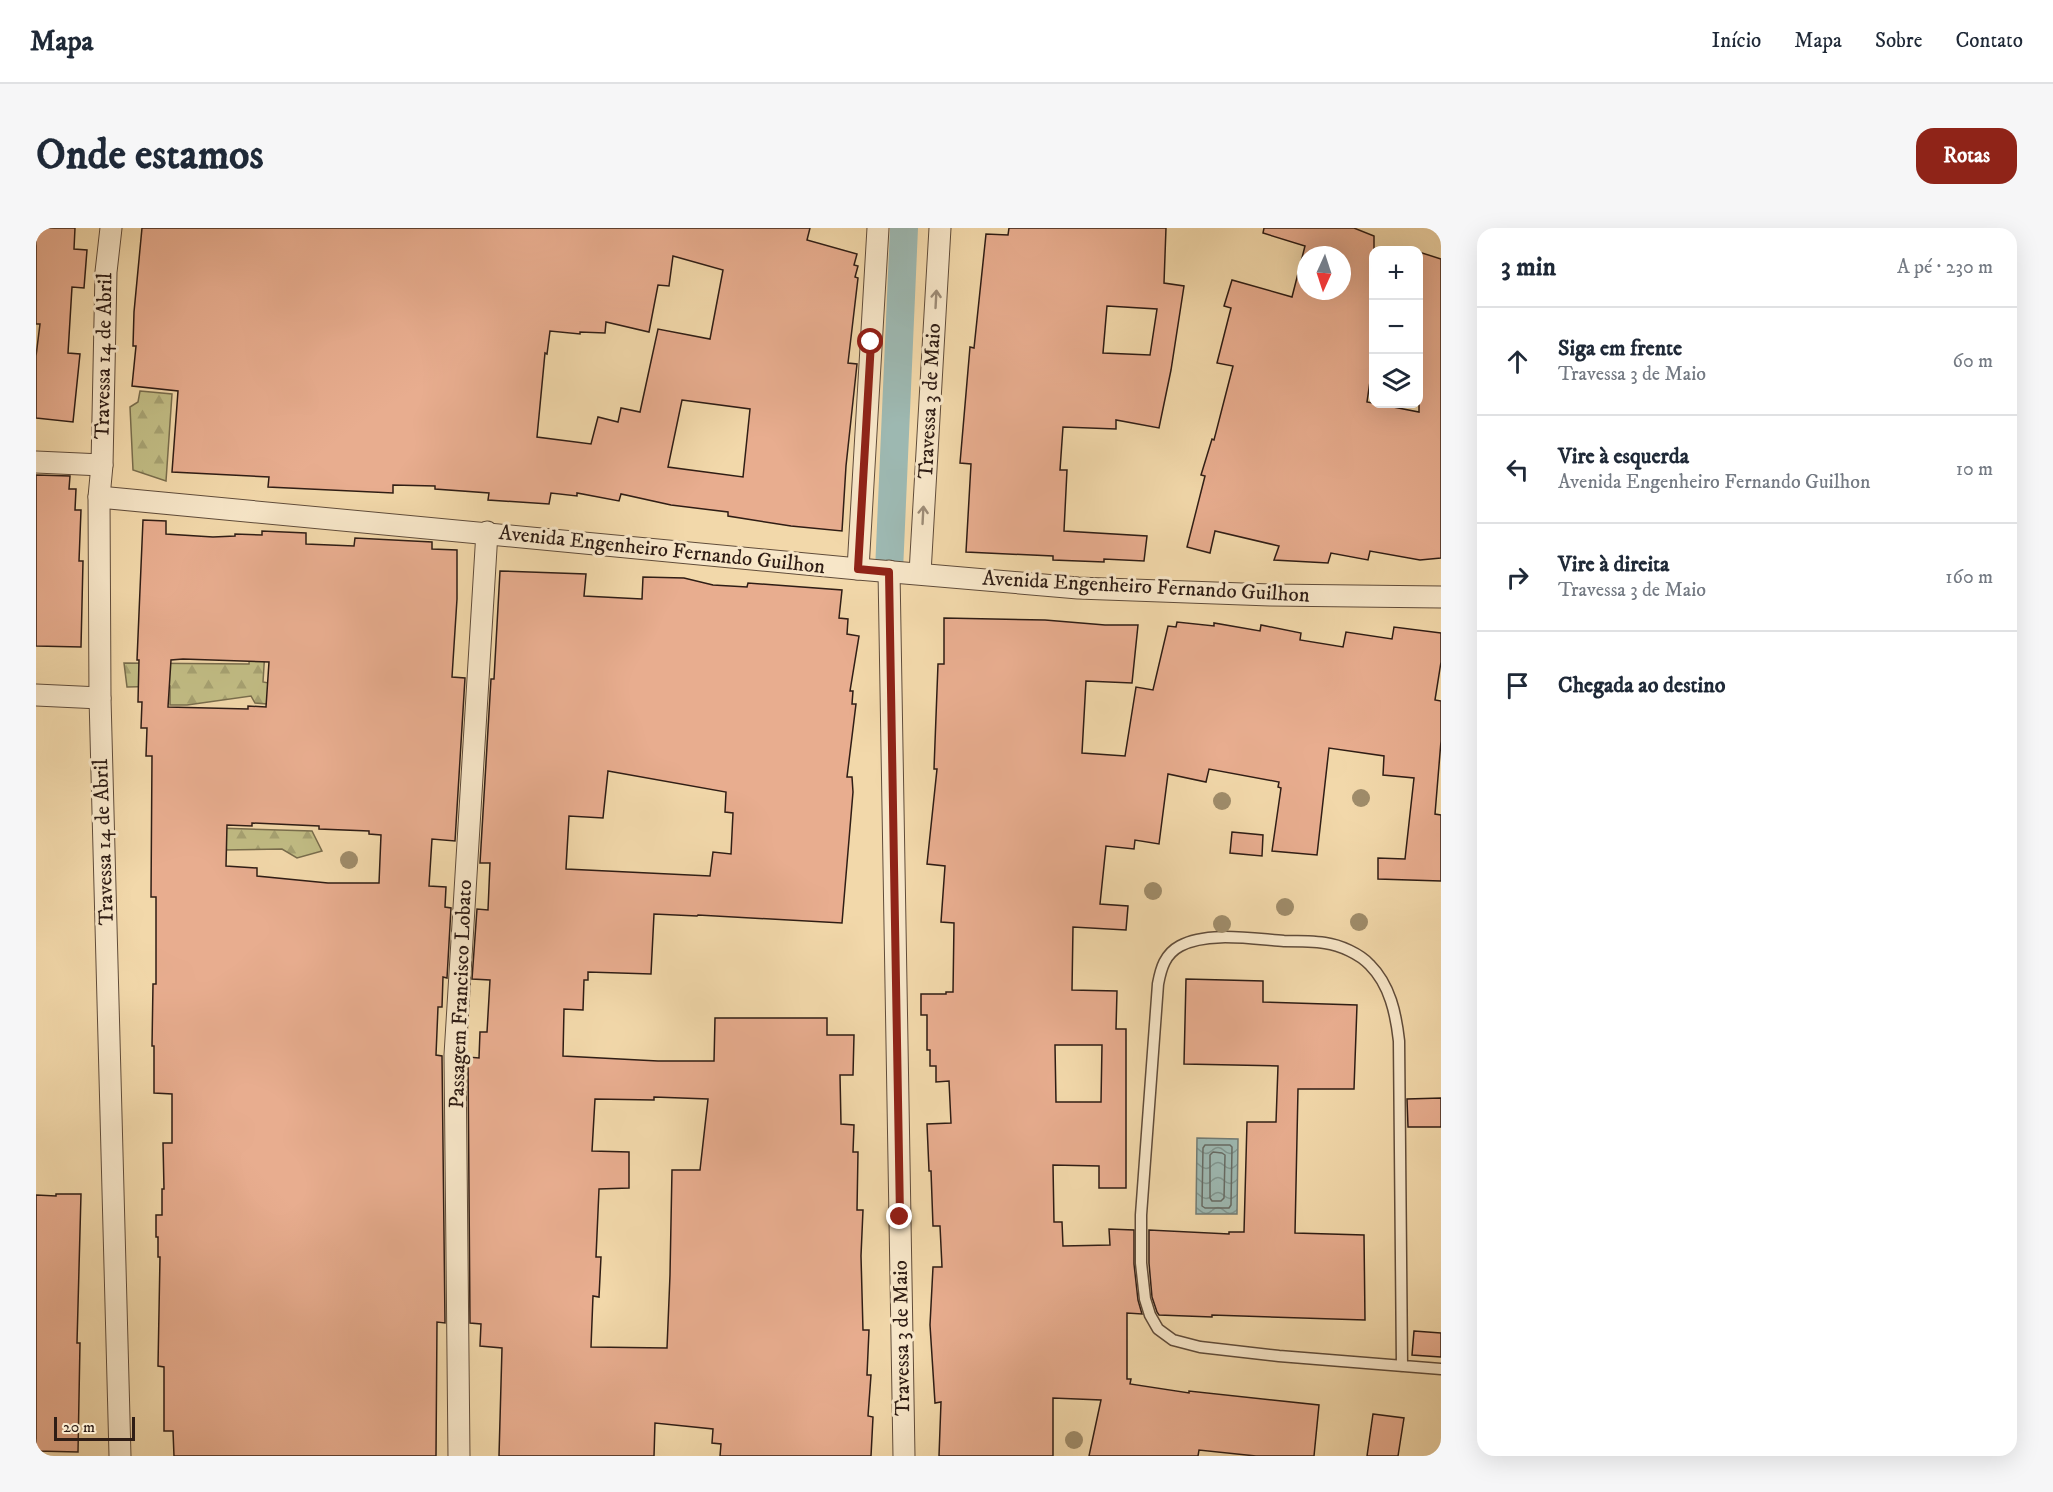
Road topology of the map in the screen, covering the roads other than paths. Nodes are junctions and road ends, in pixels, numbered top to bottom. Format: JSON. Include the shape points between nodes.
{"nodes":[{"id":1,"x":111,"y":228,"type":"edge"},
{"id":2,"x":878,"y":228,"type":"edge"},
{"id":3,"x":940,"y":228,"type":"edge"},
{"id":4,"x":36,"y":462,"type":"edge"},
{"id":5,"x":102,"y":465,"type":"junction"},
{"id":6,"x":99,"y":497,"type":"junction"},
{"id":7,"x":487,"y":532,"type":"junction"},
{"id":8,"x":858,"y":569,"type":"junction"},
{"id":9,"x":889,"y":572,"type":"junction"},
{"id":10,"x":920,"y":573,"type":"junction"},
{"id":11,"x":1441,"y":597,"type":"edge"},
{"id":12,"x":36,"y":695,"type":"edge"},
{"id":13,"x":100,"y":698,"type":"junction"},
{"id":14,"x":1402,"y":1366,"type":"junction"},
{"id":15,"x":1441,"y":1369,"type":"edge"},
{"id":16,"x":120,"y":1456,"type":"edge"},
{"id":17,"x":459,"y":1456,"type":"edge"},
{"id":18,"x":904,"y":1456,"type":"edge"}],
"edges":[{"from":1,"to":5,"type":"street","name":"Travessa 14 de Abril","via":[[106,272]]},
{"from":2,"to":8,"type":"street"},
{"from":10,"to":3,"type":"street","name":"Travessa 3 de Maio","one_way":true},
{"from":4,"to":5,"type":"street"},
{"from":5,"to":6,"type":"street","name":"Travessa 14 de Abril"},
{"from":6,"to":7,"type":"street","name":"Avenida Engenheiro Fernando Guilhon"},
{"from":6,"to":13,"type":"street","name":"Travessa 14 de Abril"},
{"from":7,"to":8,"type":"street","name":"Avenida Engenheiro Fernando Guilhon"},
{"from":7,"to":17,"type":"street","name":"Passagem Francisco Lobato","via":[[455,1055]]},
{"from":8,"to":9,"type":"street","name":"Avenida Engenheiro Fernando Guilhon"},
{"from":9,"to":10,"type":"street","name":"Avenida Engenheiro Fernando Guilhon"},
{"from":9,"to":18,"type":"street","name":"Travessa 3 de Maio"},
{"from":10,"to":11,"type":"street","name":"Avenida Engenheiro Fernando Guilhon","via":[[1078,588],[1270,596]]},
{"from":12,"to":13,"type":"street"},
{"from":13,"to":16,"type":"street","name":"Travessa 14 de Abril"},
{"from":14,"to":14,"type":"lane","via":[[1187,1345],[1164,1335],[1150,1315],[1141,1263],[1141,1215],[1158,984],[1165,959],[1180,945],[1220,937],[1326,943],[1370,964],[1386,988],[1399,1041]]},
{"from":14,"to":15,"type":"lane"}]}
